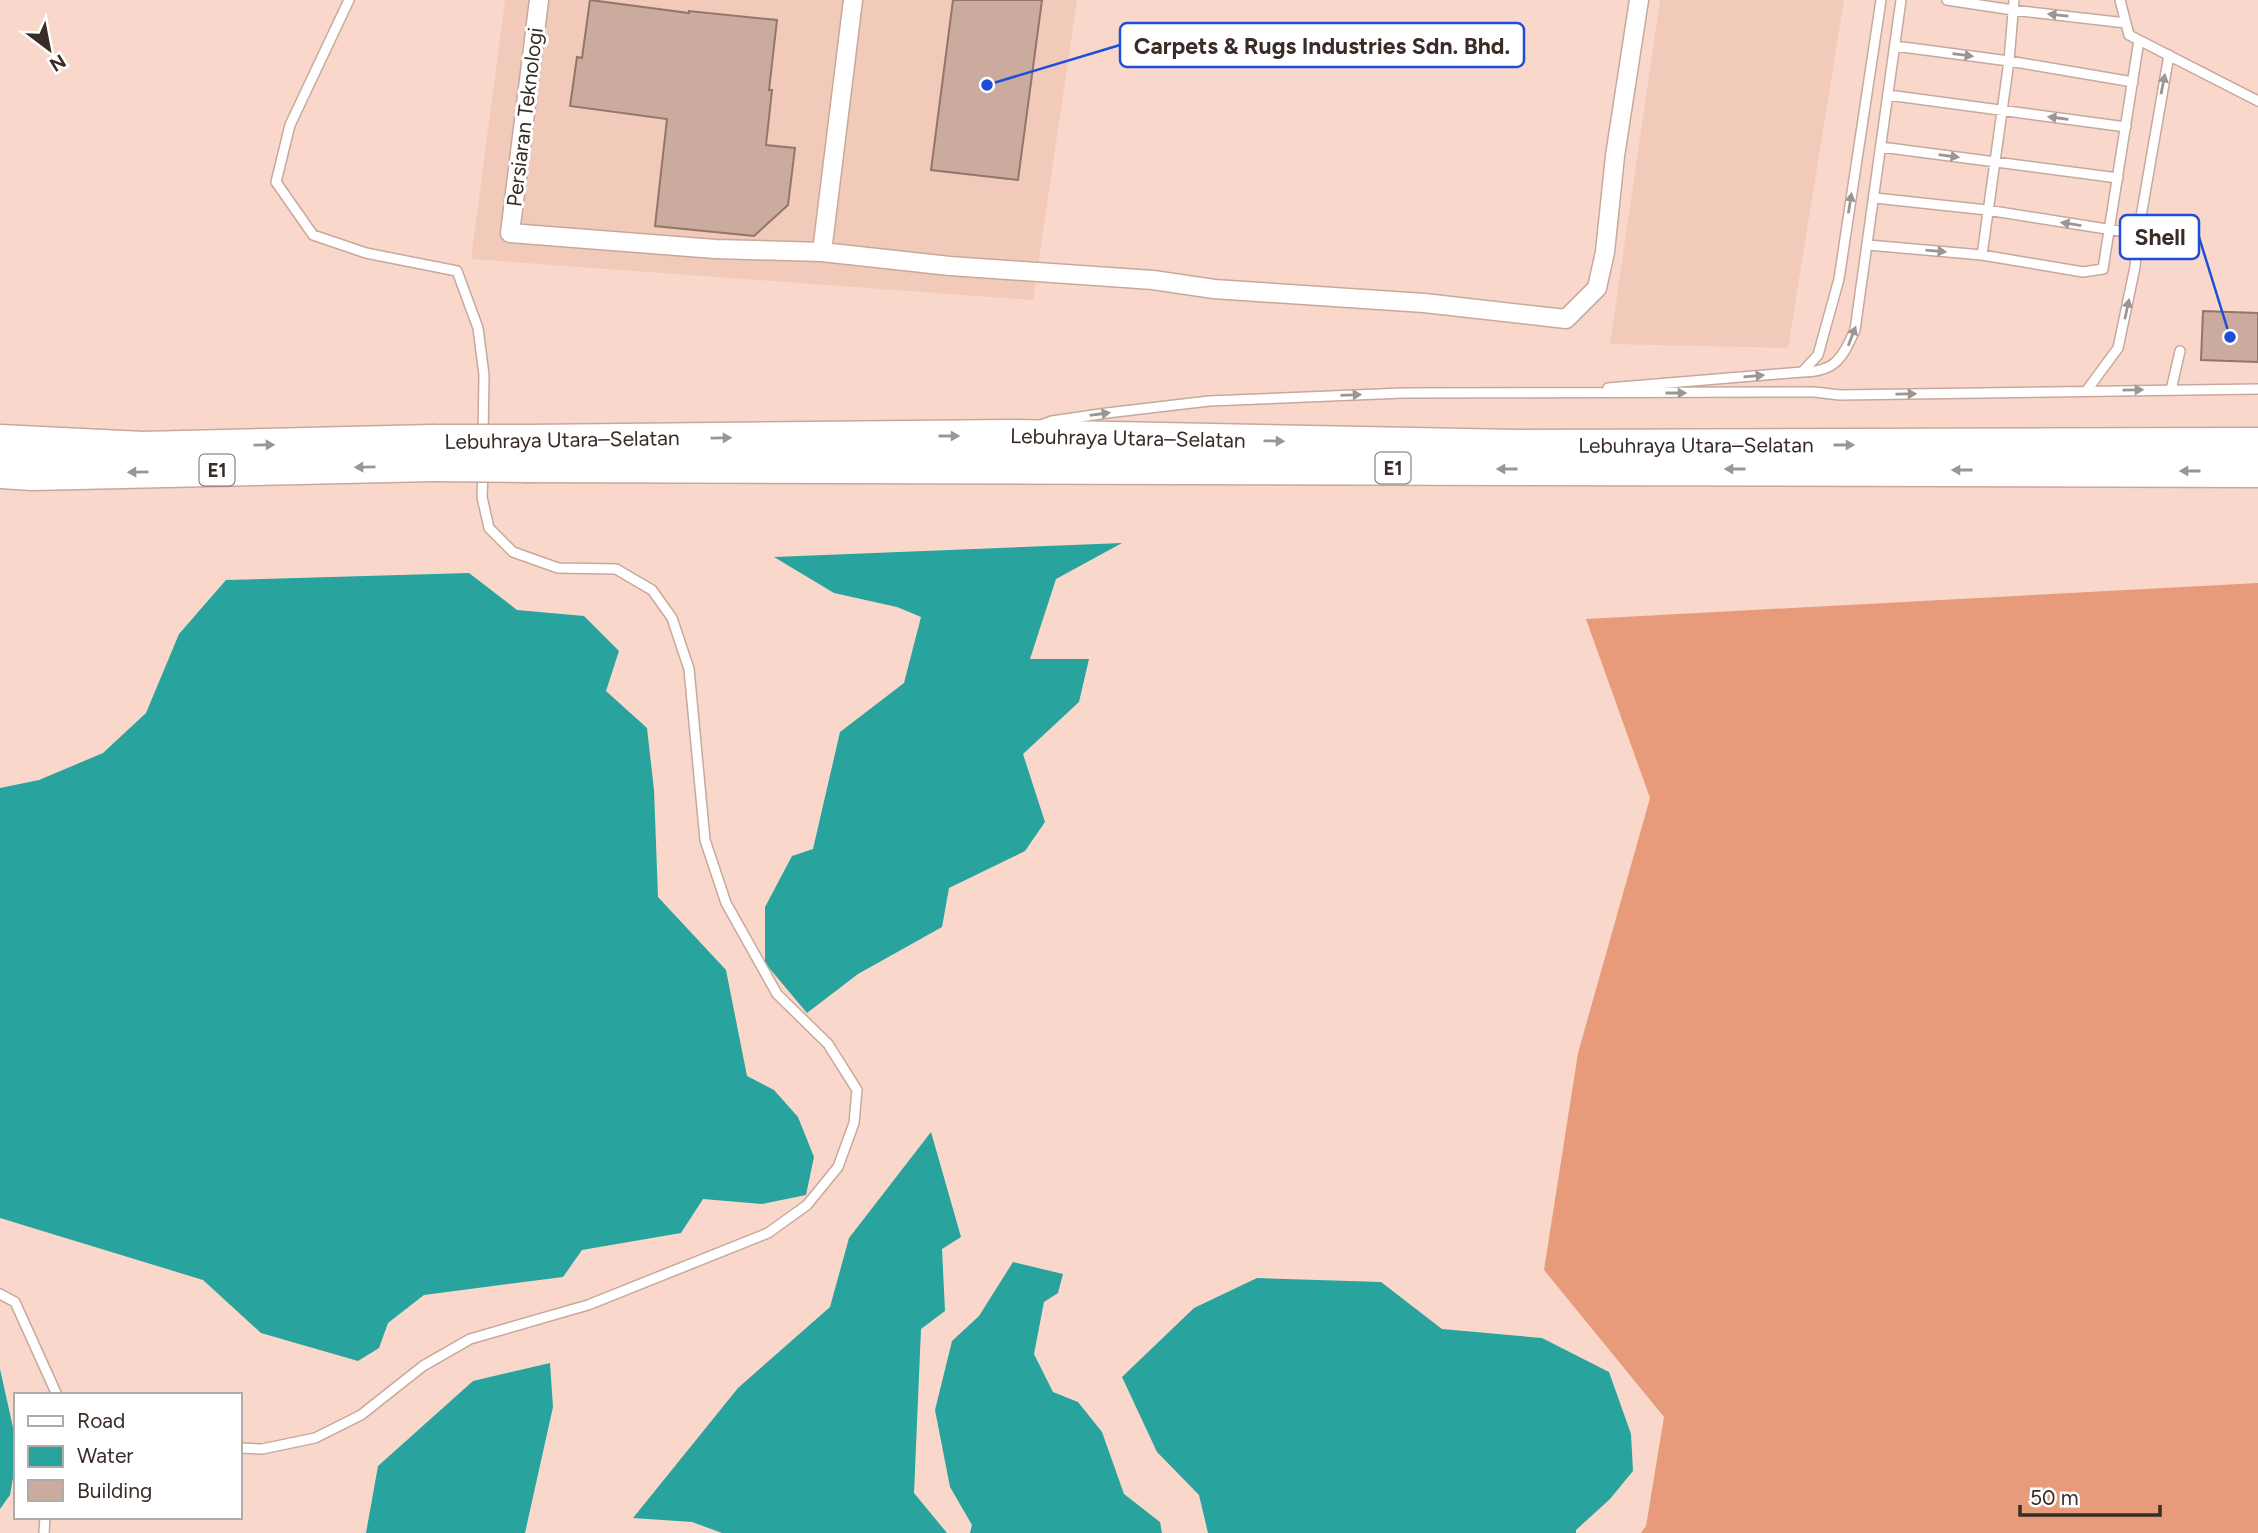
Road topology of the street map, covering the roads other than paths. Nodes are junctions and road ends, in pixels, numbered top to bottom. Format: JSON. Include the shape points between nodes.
{"nodes":[{"id":1,"x":349,"y":0,"type":"edge"},
{"id":2,"x":539,"y":0,"type":"edge"},
{"id":3,"x":853,"y":0,"type":"edge"},
{"id":4,"x":1639,"y":0,"type":"edge"},
{"id":5,"x":1881,"y":0,"type":"edge"},
{"id":6,"x":1901,"y":0,"type":"edge"},
{"id":7,"x":1947,"y":0,"type":"edge"},
{"id":8,"x":2120,"y":0,"type":"edge"},
{"id":9,"x":2013,"y":5,"type":"edge"},
{"id":10,"x":2126,"y":23,"type":"junction"},
{"id":11,"x":2139,"y":40,"type":"junction"},
{"id":12,"x":1895,"y":46,"type":"junction"},
{"id":13,"x":2169,"y":55,"type":"junction"},
{"id":14,"x":2008,"y":61,"type":"junction"},
{"id":15,"x":2133,"y":82,"type":"junction"},
{"id":16,"x":1888,"y":95,"type":"junction"},
{"id":17,"x":2258,"y":101,"type":"edge"},
{"id":18,"x":2000,"y":110,"type":"junction"},
{"id":19,"x":2126,"y":127,"type":"junction"},
{"id":20,"x":1881,"y":146,"type":"junction"},
{"id":21,"x":1993,"y":162,"type":"junction"},
{"id":22,"x":2118,"y":178,"type":"junction"},
{"id":23,"x":1875,"y":198,"type":"junction"},
{"id":24,"x":1987,"y":210,"type":"junction"},
{"id":25,"x":2110,"y":230,"type":"junction"},
{"id":26,"x":2138,"y":234,"type":"junction"},
{"id":27,"x":1868,"y":245,"type":"junction"},
{"id":28,"x":822,"y":251,"type":"junction"},
{"id":29,"x":1982,"y":255,"type":"junction"},
{"id":30,"x":2180,"y":351,"type":"dead end"},
{"id":31,"x":1802,"y":372,"type":"junction"},
{"id":32,"x":2258,"y":389,"type":"edge"},
{"id":33,"x":2087,"y":390,"type":"junction"},
{"id":34,"x":2171,"y":390,"type":"junction"},
{"id":35,"x":1540,"y":393,"type":"junction"},
{"id":36,"x":1010,"y":436,"type":"junction"},
{"id":37,"x":0,"y":441,"type":"edge"},
{"id":38,"x":2258,"y":444,"type":"edge"},
{"id":39,"x":433,"y":453,"type":"junction"},
{"id":40,"x":529,"y":454,"type":"junction"},
{"id":41,"x":2258,"y":471,"type":"edge"},
{"id":42,"x":0,"y":472,"type":"edge"},
{"id":43,"x":0,"y":1294,"type":"edge"},
{"id":44,"x":56,"y":1393,"type":"edge"},
{"id":45,"x":242,"y":1448,"type":"edge"}],
"edges":[{"from":1,"to":45,"type":"lane","via":[[290,125],[276,182],[313,234],[366,253],[457,271],[478,328],[484,375],[482,497],[489,527],[513,552],[558,568],[616,569],[652,590],[672,618],[689,669],[705,839],[726,903],[777,994],[828,1044],[857,1090],[854,1123],[838,1167],[807,1205],[768,1233],[588,1305],[470,1339],[423,1366],[361,1415],[316,1438],[262,1449]]},
{"from":2,"to":28,"type":"street","name":"Persiaran Teknologi","via":[[510,233],[715,249]]},
{"from":3,"to":28,"type":"street"},
{"from":4,"to":28,"type":"street","via":[[1597,288],[1566,319]]},
{"from":31,"to":5,"type":"lane","one_way":true,"via":[[1818,355],[1839,279]]},
{"from":6,"to":12,"type":"lane"},
{"from":7,"to":9,"type":"lane"},
{"from":8,"to":10,"type":"lane"},
{"from":10,"to":9,"type":"lane","one_way":true},
{"from":9,"to":14,"type":"lane"},
{"from":10,"to":11,"type":"lane","via":[[2129,35]]},
{"from":11,"to":13,"type":"lane"},
{"from":11,"to":15,"type":"lane"},
{"from":12,"to":14,"type":"lane","one_way":true},
{"from":12,"to":16,"type":"lane"},
{"from":13,"to":17,"type":"lane"},
{"from":26,"to":13,"type":"lane","one_way":true},
{"from":14,"to":15,"type":"lane"},
{"from":14,"to":18,"type":"lane"},
{"from":15,"to":19,"type":"lane"},
{"from":16,"to":18,"type":"lane"},
{"from":16,"to":20,"type":"lane"},
{"from":19,"to":18,"type":"lane","one_way":true},
{"from":18,"to":21,"type":"lane"},
{"from":19,"to":22,"type":"lane"},
{"from":20,"to":21,"type":"lane","one_way":true},
{"from":20,"to":23,"type":"lane"},
{"from":21,"to":22,"type":"lane"},
{"from":21,"to":24,"type":"lane"},
{"from":22,"to":25,"type":"lane"},
{"from":23,"to":24,"type":"lane"},
{"from":23,"to":27,"type":"lane"},
{"from":25,"to":24,"type":"lane","one_way":true},
{"from":24,"to":29,"type":"lane"},
{"from":25,"to":26,"type":"lane"},
{"from":25,"to":29,"type":"lane","via":[[2099,271]]},
{"from":33,"to":26,"type":"lane","one_way":true,"via":[[2118,348],[2136,267]]},
{"from":27,"to":29,"type":"lane","one_way":true},
{"from":31,"to":27,"type":"lane","one_way":true,"via":[[1820,372],[1843,357],[1855,330]]},
{"from":30,"to":34,"type":"lane"},
{"from":35,"to":31,"type":"lane","one_way":true},
{"from":32,"to":34,"type":"lane"},
{"from":33,"to":34,"type":"lane","one_way":true},
{"from":35,"to":33,"type":"lane","one_way":true,"via":[[1840,395]]},
{"from":36,"to":35,"type":"lane","one_way":true,"via":[[1052,421],[1209,401]]},
{"from":36,"to":38,"type":"highway","name":"Lebuhraya Utara–Selatan","number":"E1","one_way":true,"via":[[1515,446]]},
{"from":40,"to":36,"type":"highway","name":"Lebuhraya Utara–Selatan","number":"E1","one_way":true},
{"from":37,"to":39,"type":"highway","name":"Lebuhraya Utara–Selatan","number":"E1","one_way":true},
{"from":39,"to":40,"type":"highway","name":"Lebuhraya Utara–Selatan","number":"E1","bridge":true},
{"from":39,"to":42,"type":"highway","name":"Lebuhraya Utara–Selatan","number":"E1","one_way":true,"via":[[46,474]]},
{"from":41,"to":40,"type":"highway","name":"Lebuhraya Utara–Selatan","number":"E1","one_way":true},
{"from":43,"to":44,"type":"lane","via":[[15,1303]]}]}
